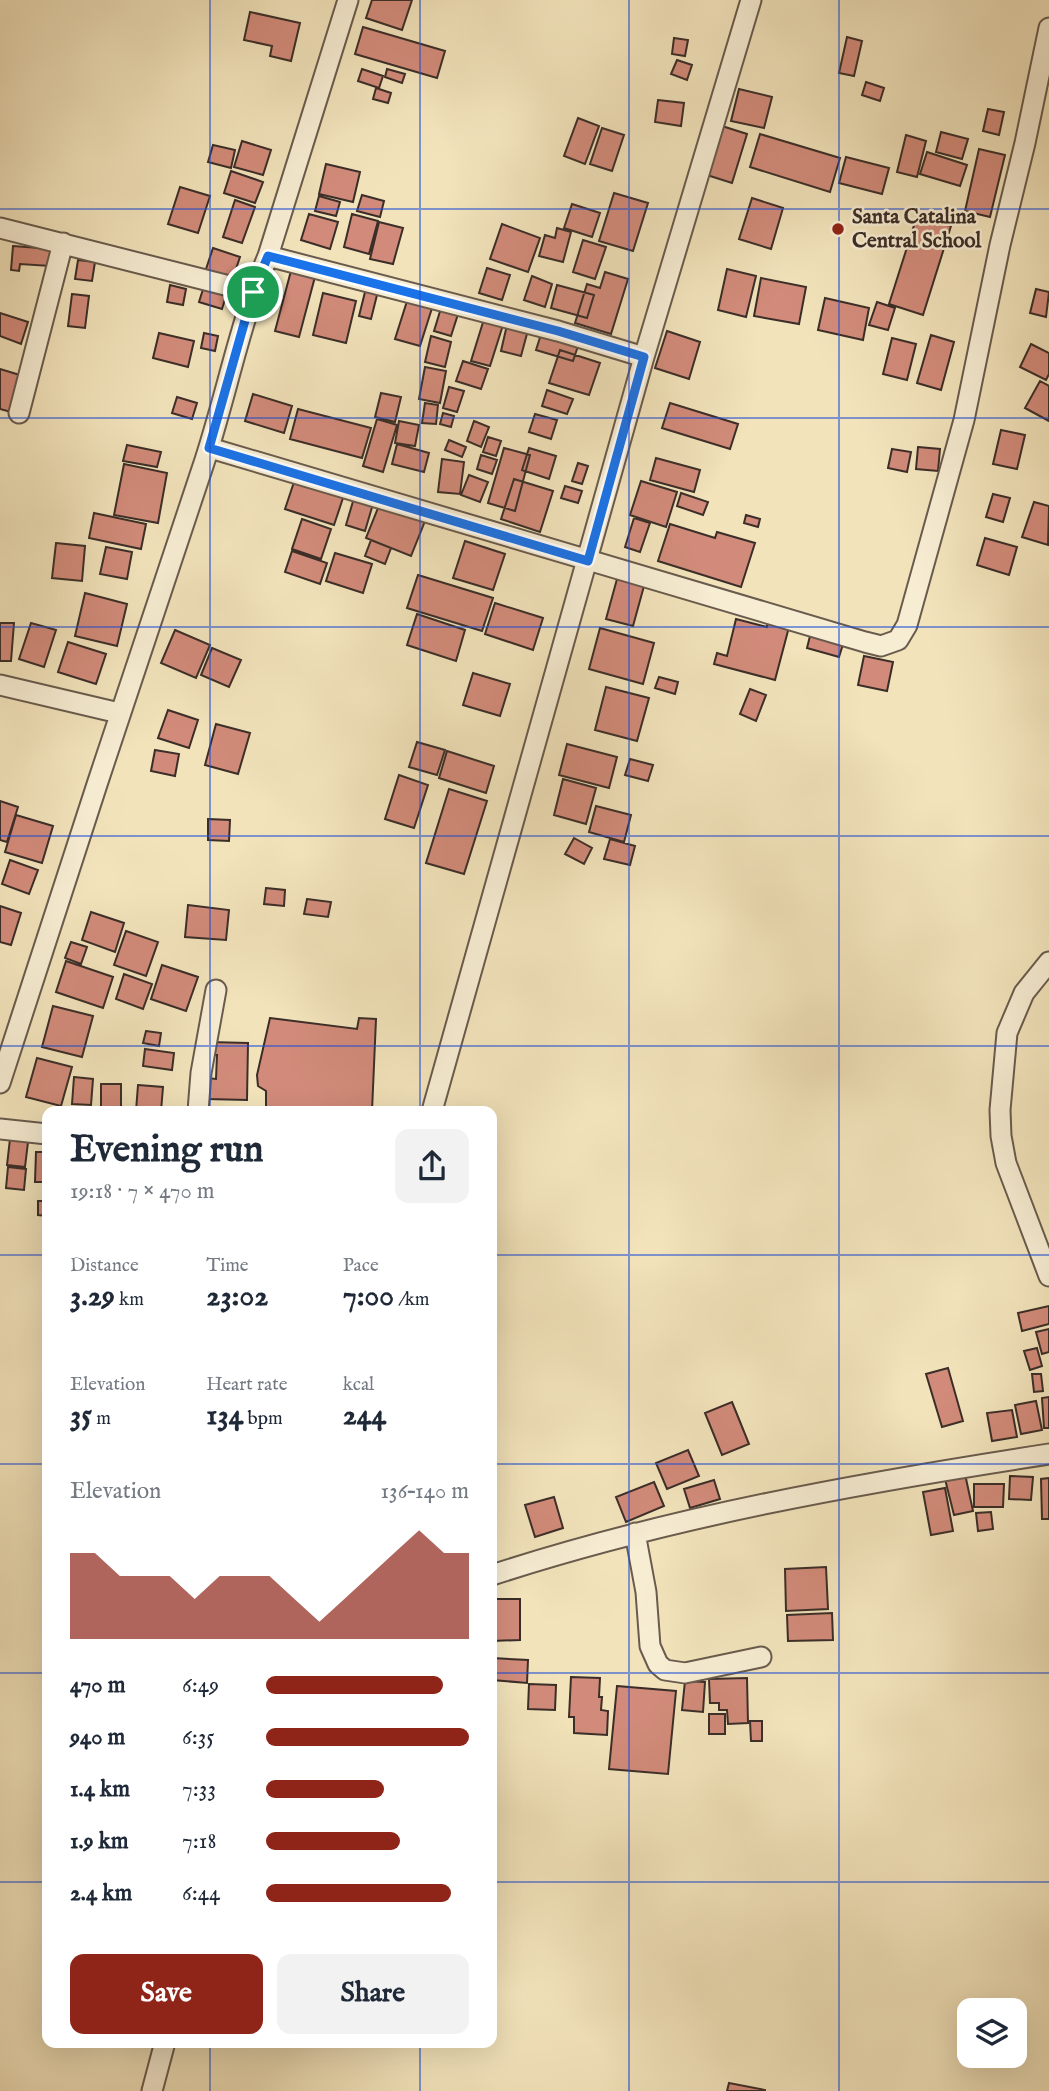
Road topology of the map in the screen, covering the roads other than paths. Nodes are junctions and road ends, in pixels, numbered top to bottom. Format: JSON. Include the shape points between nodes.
{"nodes":[{"id":1,"x":348,"y":0,"type":"edge"},
{"id":2,"x":751,"y":0,"type":"edge"},
{"id":3,"x":1049,"y":28,"type":"edge"},
{"id":4,"x":0,"y":228,"type":"edge"},
{"id":5,"x":64,"y":243,"type":"junction"},
{"id":6,"x":268,"y":256,"type":"junction"},
{"id":7,"x":253,"y":292,"type":"junction"},
{"id":8,"x":644,"y":357,"type":"junction"},
{"id":9,"x":19,"y":413,"type":"dead end"},
{"id":10,"x":209,"y":448,"type":"junction"},
{"id":11,"x":588,"y":561,"type":"junction"},
{"id":12,"x":0,"y":685,"type":"edge"},
{"id":13,"x":120,"y":712,"type":"junction"},
{"id":14,"x":1049,"y":962,"type":"edge"},
{"id":15,"x":216,"y":990,"type":"dead end"},
{"id":16,"x":0,"y":1083,"type":"edge"},
{"id":17,"x":198,"y":1106,"type":"edge"},
{"id":18,"x":433,"y":1106,"type":"edge"},
{"id":19,"x":0,"y":1129,"type":"edge"},
{"id":20,"x":42,"y":1133,"type":"edge"},
{"id":21,"x":1049,"y":1276,"type":"edge"},
{"id":22,"x":1049,"y":1454,"type":"edge"},
{"id":23,"x":635,"y":1533,"type":"junction"},
{"id":24,"x":497,"y":1574,"type":"edge"},
{"id":25,"x":761,"y":1657,"type":"dead end"},
{"id":26,"x":163,"y":2048,"type":"edge"},
{"id":27,"x":152,"y":2091,"type":"edge"}],
"edges":[{"from":1,"to":6,"type":"street"},
{"from":2,"to":8,"type":"street"},
{"from":3,"to":11,"type":"street","via":[[964,420],[898,640],[881,646],[865,642]]},
{"from":4,"to":5,"type":"street"},
{"from":5,"to":7,"type":"street"},
{"from":5,"to":9,"type":"street"},
{"from":6,"to":7,"type":"street"},
{"from":6,"to":8,"type":"street"},
{"from":7,"to":10,"type":"street"},
{"from":8,"to":11,"type":"street"},
{"from":10,"to":11,"type":"street"},
{"from":10,"to":13,"type":"street"},
{"from":11,"to":18,"type":"street"},
{"from":12,"to":13,"type":"street"},
{"from":13,"to":16,"type":"street"},
{"from":14,"to":21,"type":"street","via":[[1024,993],[1007,1033],[1000,1110],[1006,1163]]},
{"from":15,"to":17,"type":"street"},
{"from":19,"to":20,"type":"street"},
{"from":22,"to":23,"type":"street","via":[[924,1474]]},
{"from":23,"to":24,"type":"street"},
{"from":23,"to":25,"type":"street","via":[[650,1646],[658,1664],[685,1673]]},
{"from":26,"to":27,"type":"street"}]}
